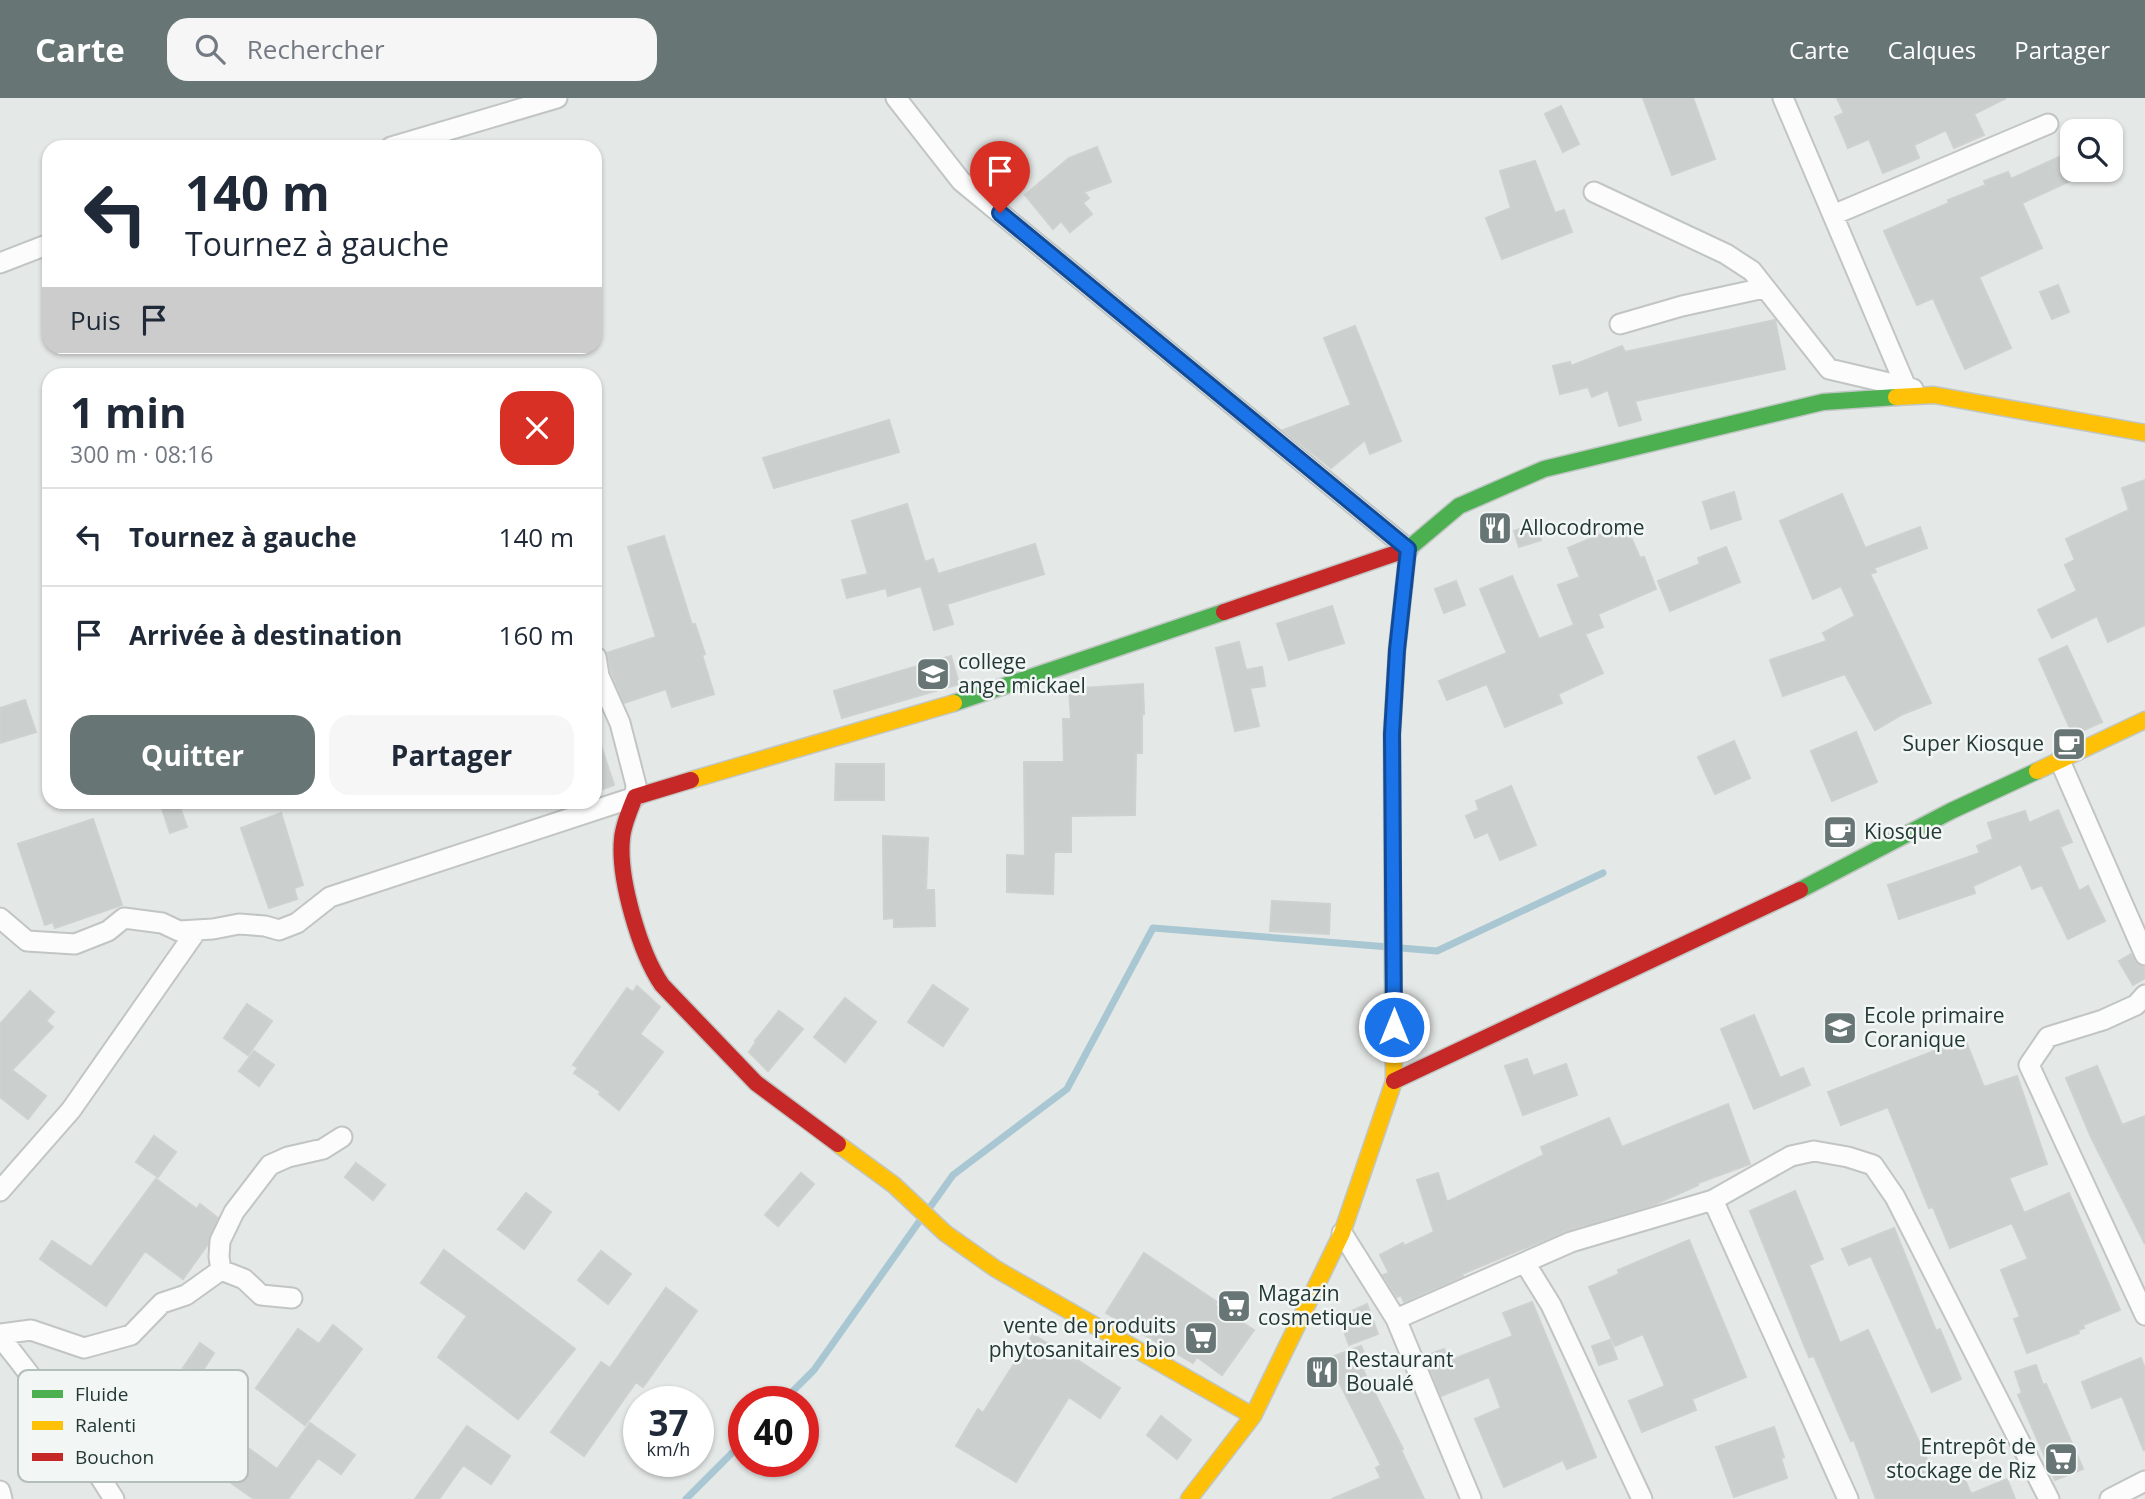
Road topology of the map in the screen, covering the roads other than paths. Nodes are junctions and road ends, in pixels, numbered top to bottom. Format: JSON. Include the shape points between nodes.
{"nodes":[{"id":1,"x":557,"y":98,"type":"edge"},
{"id":2,"x":896,"y":98,"type":"edge"},
{"id":3,"x":1783,"y":98,"type":"edge"},
{"id":4,"x":2048,"y":124,"type":"dead end"},
{"id":5,"x":415,"y":140,"type":"edge"},
{"id":6,"x":1594,"y":192,"type":"dead end"},
{"id":7,"x":1833,"y":215,"type":"junction"},
{"id":8,"x":42,"y":247,"type":"edge"},
{"id":9,"x":0,"y":263,"type":"edge"},
{"id":10,"x":1764,"y":288,"type":"junction"},
{"id":11,"x":1620,"y":324,"type":"dead end"},
{"id":12,"x":1906,"y":387,"type":"junction"},
{"id":13,"x":1934,"y":395,"type":"junction"},
{"id":14,"x":2145,"y":433,"type":"edge"},
{"id":15,"x":1408,"y":549,"type":"junction"},
{"id":16,"x":602,"y":683,"type":"edge"},
{"id":17,"x":2145,"y":720,"type":"edge"},
{"id":18,"x":2060,"y":761,"type":"junction"},
{"id":19,"x":635,"y":797,"type":"junction"},
{"id":20,"x":602,"y":808,"type":"edge"},
{"id":21,"x":598,"y":809,"type":"edge"},
{"id":22,"x":0,"y":918,"type":"edge"},
{"id":23,"x":197,"y":930,"type":"junction"},
{"id":24,"x":2145,"y":955,"type":"edge"},
{"id":25,"x":2145,"y":995,"type":"edge"},
{"id":26,"x":1394,"y":1081,"type":"junction"},
{"id":27,"x":342,"y":1137,"type":"dead end"},
{"id":28,"x":0,"y":1191,"type":"edge"},
{"id":29,"x":1713,"y":1200,"type":"junction"},
{"id":30,"x":1342,"y":1233,"type":"junction"},
{"id":31,"x":1525,"y":1263,"type":"junction"},
{"id":32,"x":221,"y":1270,"type":"junction"},
{"id":33,"x":292,"y":1298,"type":"dead end"},
{"id":34,"x":2145,"y":1315,"type":"edge"},
{"id":35,"x":1396,"y":1319,"type":"junction"},
{"id":36,"x":0,"y":1336,"type":"edge"},
{"id":37,"x":27,"y":1370,"type":"edge"},
{"id":38,"x":1253,"y":1416,"type":"junction"},
{"id":39,"x":2145,"y":1481,"type":"edge"},
{"id":40,"x":103,"y":1482,"type":"edge"},
{"id":41,"x":0,"y":1491,"type":"edge"},
{"id":42,"x":2,"y":1499,"type":"edge"},
{"id":43,"x":114,"y":1499,"type":"edge"},
{"id":44,"x":1189,"y":1499,"type":"edge"},
{"id":45,"x":1471,"y":1499,"type":"edge"},
{"id":46,"x":1642,"y":1499,"type":"edge"},
{"id":47,"x":1848,"y":1499,"type":"edge"},
{"id":48,"x":2049,"y":1499,"type":"edge"},
{"id":49,"x":2110,"y":1499,"type":"edge"}],
"edges":[{"from":1,"to":5,"type":"street"},
{"from":2,"to":15,"type":"street","via":[[961,181]]},
{"from":3,"to":7,"type":"street"},
{"from":4,"to":7,"type":"street"},
{"from":6,"to":10,"type":"street","via":[[1726,254],[1752,271]]},
{"from":7,"to":12,"type":"street"},
{"from":8,"to":9,"type":"street"},
{"from":10,"to":11,"type":"street"},
{"from":10,"to":12,"type":"street","via":[[1829,369]]},
{"from":12,"to":13,"type":"street"},
{"from":13,"to":14,"type":"street"},
{"from":13,"to":15,"type":"street","via":[[1823,402],[1544,470],[1459,506]]},
{"from":15,"to":19,"type":"street","via":[[993,691]]},
{"from":15,"to":26,"type":"street","via":[[1392,734]]},
{"from":16,"to":19,"type":"street","via":[[620,723]]},
{"from":17,"to":18,"type":"street"},
{"from":18,"to":24,"type":"street"},
{"from":18,"to":26,"type":"street","via":[[1951,811],[1790,895]]},
{"from":19,"to":20,"type":"street"},
{"from":19,"to":38,"type":"street","via":[[622,835],[621,858],[644,953],[662,985],[756,1083],[894,1185],[945,1233],[996,1269]]},
{"from":21,"to":23,"type":"street","via":[[330,897],[288,928],[239,924]]},
{"from":22,"to":23,"type":"street","via":[[27,941],[75,944],[108,931],[124,918],[162,923],[179,931]]},
{"from":23,"to":28,"type":"street","via":[[71,1110]]},
{"from":25,"to":34,"type":"street","via":[[2136,1005],[2103,1020],[2048,1037],[2029,1065]]},
{"from":26,"to":30,"type":"street"},
{"from":27,"to":32,"type":"street","via":[[323,1149],[270,1165],[234,1212],[220,1241]]},
{"from":29,"to":31,"type":"street","via":[[1572,1242]]},
{"from":29,"to":47,"type":"street"},
{"from":29,"to":48,"type":"street","via":[[1791,1156],[1814,1151],[1873,1165],[1895,1197]]},
{"from":30,"to":35,"type":"street"},
{"from":30,"to":38,"type":"street"},
{"from":31,"to":35,"type":"street"},
{"from":31,"to":46,"type":"street","via":[[1557,1318]]},
{"from":32,"to":33,"type":"street","via":[[244,1279],[261,1295]]},
{"from":32,"to":36,"type":"street","via":[[186,1295],[162,1303],[131,1335],[84,1348],[31,1330]]},
{"from":35,"to":45,"type":"street"},
{"from":36,"to":37,"type":"street"},
{"from":38,"to":44,"type":"street"},
{"from":39,"to":49,"type":"street"},
{"from":40,"to":43,"type":"street"},
{"from":41,"to":42,"type":"street"}]}
